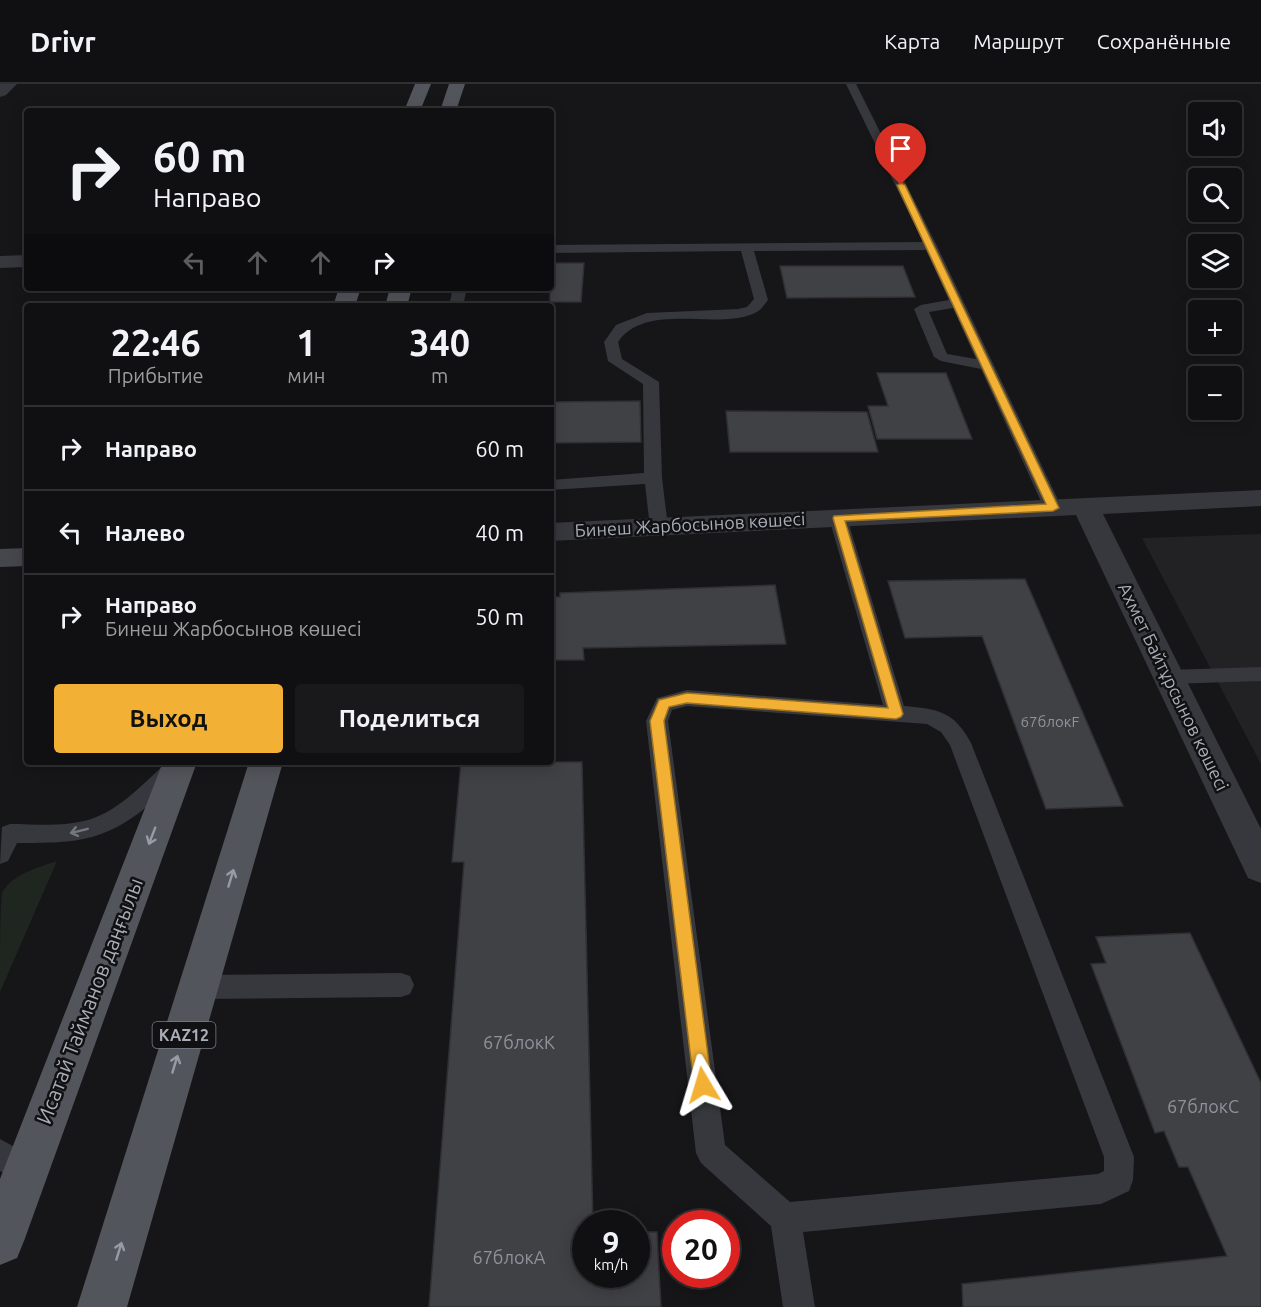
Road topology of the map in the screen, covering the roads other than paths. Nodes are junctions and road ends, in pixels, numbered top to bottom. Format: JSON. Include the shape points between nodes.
{"nodes":[{"id":1,"x":9,"y":84,"type":"edge"},
{"id":2,"x":423,"y":84,"type":"edge"},
{"id":3,"x":457,"y":84,"type":"edge"},
{"id":4,"x":851,"y":84,"type":"edge"},
{"id":5,"x":0,"y":92,"type":"edge"},
{"id":6,"x":413,"y":108,"type":"edge"},
{"id":7,"x":449,"y":108,"type":"edge"},
{"id":8,"x":931,"y":246,"type":"junction"},
{"id":9,"x":747,"y":248,"type":"junction"},
{"id":10,"x":554,"y":249,"type":"edge"},
{"id":11,"x":24,"y":261,"type":"edge"},
{"id":12,"x":0,"y":262,"type":"edge"},
{"id":13,"x":958,"y":303,"type":"junction"},
{"id":14,"x":986,"y":364,"type":"junction"},
{"id":15,"x":653,"y":478,"type":"junction"},
{"id":16,"x":554,"y":485,"type":"edge"},
{"id":17,"x":1261,"y":498,"type":"edge"},
{"id":18,"x":1069,"y":507,"type":"junction"},
{"id":19,"x":838,"y":518,"type":"junction"},
{"id":20,"x":659,"y":527,"type":"junction"},
{"id":21,"x":554,"y":532,"type":"edge"},
{"id":22,"x":24,"y":557,"type":"edge"},
{"id":23,"x":0,"y":558,"type":"edge"},
{"id":24,"x":1255,"y":674,"type":"edge"},
{"id":25,"x":1168,"y":676,"type":"junction"},
{"id":26,"x":1261,"y":693,"type":"edge"},
{"id":27,"x":896,"y":714,"type":"junction"},
{"id":28,"x":179,"y":765,"type":"edge"},
{"id":29,"x":180,"y":765,"type":"edge"},
{"id":30,"x":265,"y":765,"type":"edge"},
{"id":31,"x":3,"y":840,"type":"edge"},
{"id":32,"x":1260,"y":863,"type":"edge"},
{"id":33,"x":401,"y":985,"type":"dead end"},
{"id":34,"x":198,"y":987,"type":"junction"},
{"id":35,"x":13,"y":1163,"type":"edge"},
{"id":36,"x":785,"y":1218,"type":"junction"},
{"id":37,"x":1,"y":1233,"type":"edge"},
{"id":38,"x":102,"y":1307,"type":"edge"},
{"id":39,"x":799,"y":1307,"type":"edge"}],
"edges":[{"from":1,"to":5,"type":"street"},
{"from":2,"to":6,"type":"main road"},
{"from":3,"to":7,"type":"main road"},
{"from":4,"to":8,"type":"lane"},
{"from":8,"to":9,"type":"lane"},
{"from":8,"to":13,"type":"lane"},
{"from":9,"to":10,"type":"lane"},
{"from":9,"to":15,"type":"lane","via":[[760,300],[752,310],[647,317],[621,328],[612,342],[615,362],[651,382]]},
{"from":11,"to":12,"type":"street"},
{"from":13,"to":14,"type":"lane"},
{"from":13,"to":14,"type":"lane","via":[[921,309],[941,357]]},
{"from":14,"to":18,"type":"lane"},
{"from":15,"to":16,"type":"lane"},
{"from":15,"to":20,"type":"lane"},
{"from":17,"to":18,"type":"street","name":"Бинеш Жарбосынов көшесі"},
{"from":18,"to":19,"type":"street","name":"Бинеш Жарбосынов көшесі"},
{"from":18,"to":25,"type":"street","name":"Ахмет Байтұрсынов көшесі"},
{"from":19,"to":20,"type":"street","name":"Бинеш Жарбосынов көшесі"},
{"from":19,"to":27,"type":"lane"},
{"from":20,"to":21,"type":"street","name":"Бинеш Жарбосынов көшесі"},
{"from":22,"to":23,"type":"street"},
{"from":24,"to":25,"type":"lane"},
{"from":24,"to":26,"type":"lane"},
{"from":25,"to":32,"type":"street","name":"Ахмет Байтұрсынов көшесі"},
{"from":27,"to":36,"type":"lane","via":[[687,698],[664,704],[657,721],[711,1153]]},
{"from":27,"to":36,"type":"lane","via":[[931,716],[949,726],[960,743],[1119,1157],[1118,1179],[1101,1189]]},
{"from":28,"to":31,"type":"lane","one_way":true,"via":[[107,823],[74,833]]},
{"from":29,"to":35,"type":"main road","name":"Исатай Тайманов даңғылы","one_way":true},
{"from":34,"to":30,"type":"main road","number":"KAZ12","one_way":true},
{"from":33,"to":34,"type":"lane"},
{"from":38,"to":34,"type":"main road","number":"KAZ12","one_way":true},
{"from":35,"to":37,"type":"main road","name":"Исатай Тайманов даңғылы"},
{"from":36,"to":39,"type":"lane"}]}
